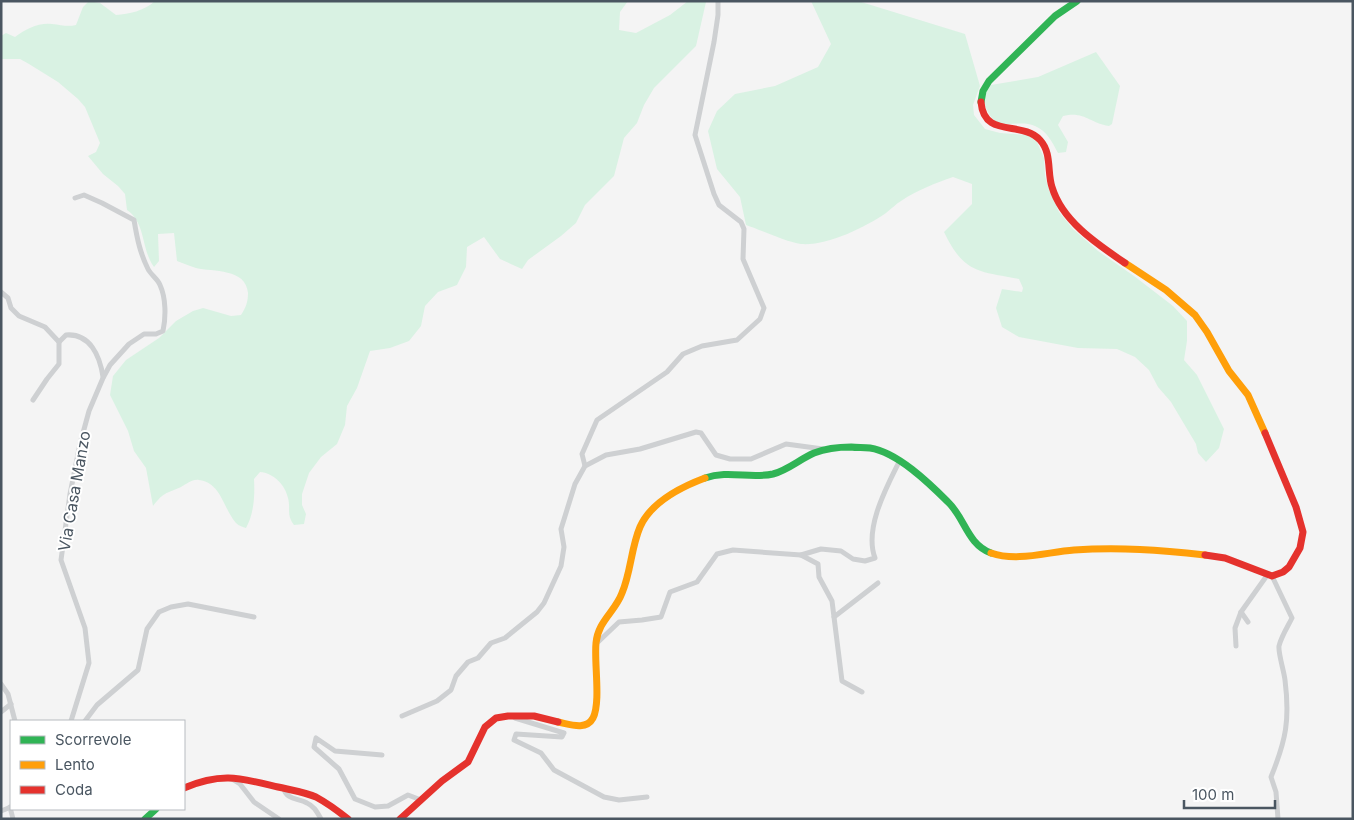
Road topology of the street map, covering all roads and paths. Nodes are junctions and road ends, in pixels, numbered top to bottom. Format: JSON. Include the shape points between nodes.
{"nodes":[{"id":1,"x":718,"y":1,"type":"edge"},
{"id":2,"x":1077,"y":1,"type":"edge"},
{"id":3,"x":75,"y":198,"type":"dead end"},
{"id":4,"x":1,"y":292,"type":"edge"},
{"id":5,"x":60,"y":342,"type":"junction"},
{"id":6,"x":103,"y":378,"type":"junction"},
{"id":7,"x":33,"y":400,"type":"dead end"},
{"id":8,"x":824,"y":449,"type":"junction"},
{"id":9,"x":899,"y":462,"type":"junction"},
{"id":10,"x":585,"y":466,"type":"junction"},
{"id":11,"x":801,"y":555,"type":"junction"},
{"id":12,"x":1270,"y":575,"type":"junction"},
{"id":13,"x":878,"y":583,"type":"dead end"},
{"id":14,"x":1241,"y":612,"type":"junction"},
{"id":15,"x":254,"y":617,"type":"dead end"},
{"id":16,"x":834,"y":617,"type":"junction"},
{"id":17,"x":1248,"y":622,"type":"dead end"},
{"id":18,"x":596,"y":643,"type":"junction"},
{"id":19,"x":1236,"y":646,"type":"dead end"},
{"id":20,"x":1,"y":684,"type":"edge"},
{"id":21,"x":862,"y":692,"type":"dead end"},
{"id":22,"x":11,"y":704,"type":"junction"},
{"id":23,"x":1,"y":712,"type":"edge"},
{"id":24,"x":402,"y":716,"type":"dead end"},
{"id":25,"x":508,"y":716,"type":"junction"},
{"id":26,"x":15,"y":720,"type":"edge"},
{"id":27,"x":71,"y":720,"type":"edge"},
{"id":28,"x":87,"y":720,"type":"edge"},
{"id":29,"x":382,"y":754,"type":"dead end"},
{"id":30,"x":227,"y":776,"type":"junction"},
{"id":31,"x":185,"y":788,"type":"edge"},
{"id":32,"x":284,"y":789,"type":"junction"},
{"id":33,"x":647,"y":797,"type":"dead end"},
{"id":34,"x":421,"y":800,"type":"junction"},
{"id":35,"x":155,"y":810,"type":"edge"},
{"id":36,"x":145,"y":819,"type":"edge"},
{"id":37,"x":279,"y":819,"type":"edge"},
{"id":38,"x":321,"y":819,"type":"edge"},
{"id":39,"x":348,"y":819,"type":"edge"},
{"id":40,"x":400,"y":819,"type":"edge"},
{"id":41,"x":1278,"y":819,"type":"edge"}],
"edges":[{"from":1,"to":10,"type":"street","via":[[714,42],[695,135],[719,205],[741,222],[744,229],[743,259],[764,308],[760,319],[737,340],[702,346],[683,354],[667,372],[597,420],[582,454]]},
{"from":2,"to":12,"type":"street","via":[[1055,16],[989,81],[981,98],[983,113],[996,127],[1022,130],[1038,138],[1049,158],[1050,178],[1061,208],[1107,250],[1180,300],[1198,317],[1226,366],[1246,392],[1301,522],[1303,538],[1296,557],[1280,574]]},
{"from":3,"to":6,"type":"street","name":"Via Casa Manzo","via":[[90,198],[134,220],[139,247],[149,271],[160,284],[164,303],[163,331],[144,334],[129,344]]},
{"from":4,"to":5,"type":"street","via":[[19,316],[45,327]]},
{"from":5,"to":6,"type":"street","via":[[66,334],[74,334],[93,345]]},
{"from":5,"to":7,"type":"street","via":[[60,364]]},
{"from":6,"to":27,"type":"street","name":"Via Casa Manzo","via":[[80,444],[61,560],[85,628],[89,663]]},
{"from":8,"to":9,"type":"street","via":[[871,448]]},
{"from":8,"to":10,"type":"street","via":[[786,444],[751,458],[730,459],[716,455],[703,436],[696,432],[640,449],[606,455]]},
{"from":8,"to":18,"type":"street","via":[[776,473],[726,474],[703,479],[676,491],[659,504],[640,527],[622,594],[599,628]]},
{"from":9,"to":11,"type":"street","via":[[883,495],[872,532],[875,558],[865,561],[853,559],[841,551],[821,549]]},
{"from":9,"to":12,"type":"street","via":[[922,476],[944,496],[976,544],[993,554],[1011,557],[1073,550],[1152,549],[1225,558]]},
{"from":10,"to":24,"type":"street","via":[[575,484],[561,529],[564,553],[561,566],[544,603],[505,638],[492,643],[478,658],[468,662],[456,676],[451,690],[437,701]]},
{"from":11,"to":16,"type":"street","via":[[818,564],[819,577],[832,601]]},
{"from":11,"to":18,"type":"street","via":[[733,550],[717,554],[697,582],[670,592],[661,617],[619,622]]},
{"from":12,"to":14,"type":"street"},
{"from":12,"to":41,"type":"street","via":[[1292,618],[1279,646],[1287,695],[1287,721],[1286,734],[1271,777]]},
{"from":13,"to":16,"type":"street"},
{"from":14,"to":17,"type":"street"},
{"from":14,"to":19,"type":"street","via":[[1235,628]]},
{"from":15,"to":28,"type":"street","via":[[188,604],[159,612],[147,629],[138,670],[97,705]]},
{"from":16,"to":21,"type":"street","via":[[842,681]]},
{"from":18,"to":25,"type":"street","via":[[596,708],[589,723],[577,726],[534,716]]},
{"from":20,"to":22,"type":"street"},
{"from":22,"to":23,"type":"street"},
{"from":22,"to":26,"type":"street"},
{"from":25,"to":33,"type":"street","via":[[564,732],[562,737],[516,734],[514,740],[541,753],[554,770],[604,797],[619,800]]},
{"from":25,"to":34,"type":"street","via":[[490,722],[468,762]]},
{"from":29,"to":34,"type":"street","via":[[335,751],[316,738],[314,747],[339,768],[355,799],[375,807],[388,806],[408,795]]},
{"from":30,"to":31,"type":"street"},
{"from":30,"to":32,"type":"street"},
{"from":30,"to":37,"type":"street","via":[[240,784],[254,802]]},
{"from":32,"to":38,"type":"street","via":[[290,798],[312,806]]},
{"from":32,"to":39,"type":"street","via":[[316,797]]},
{"from":34,"to":40,"type":"street"},
{"from":35,"to":36,"type":"street"}]}
